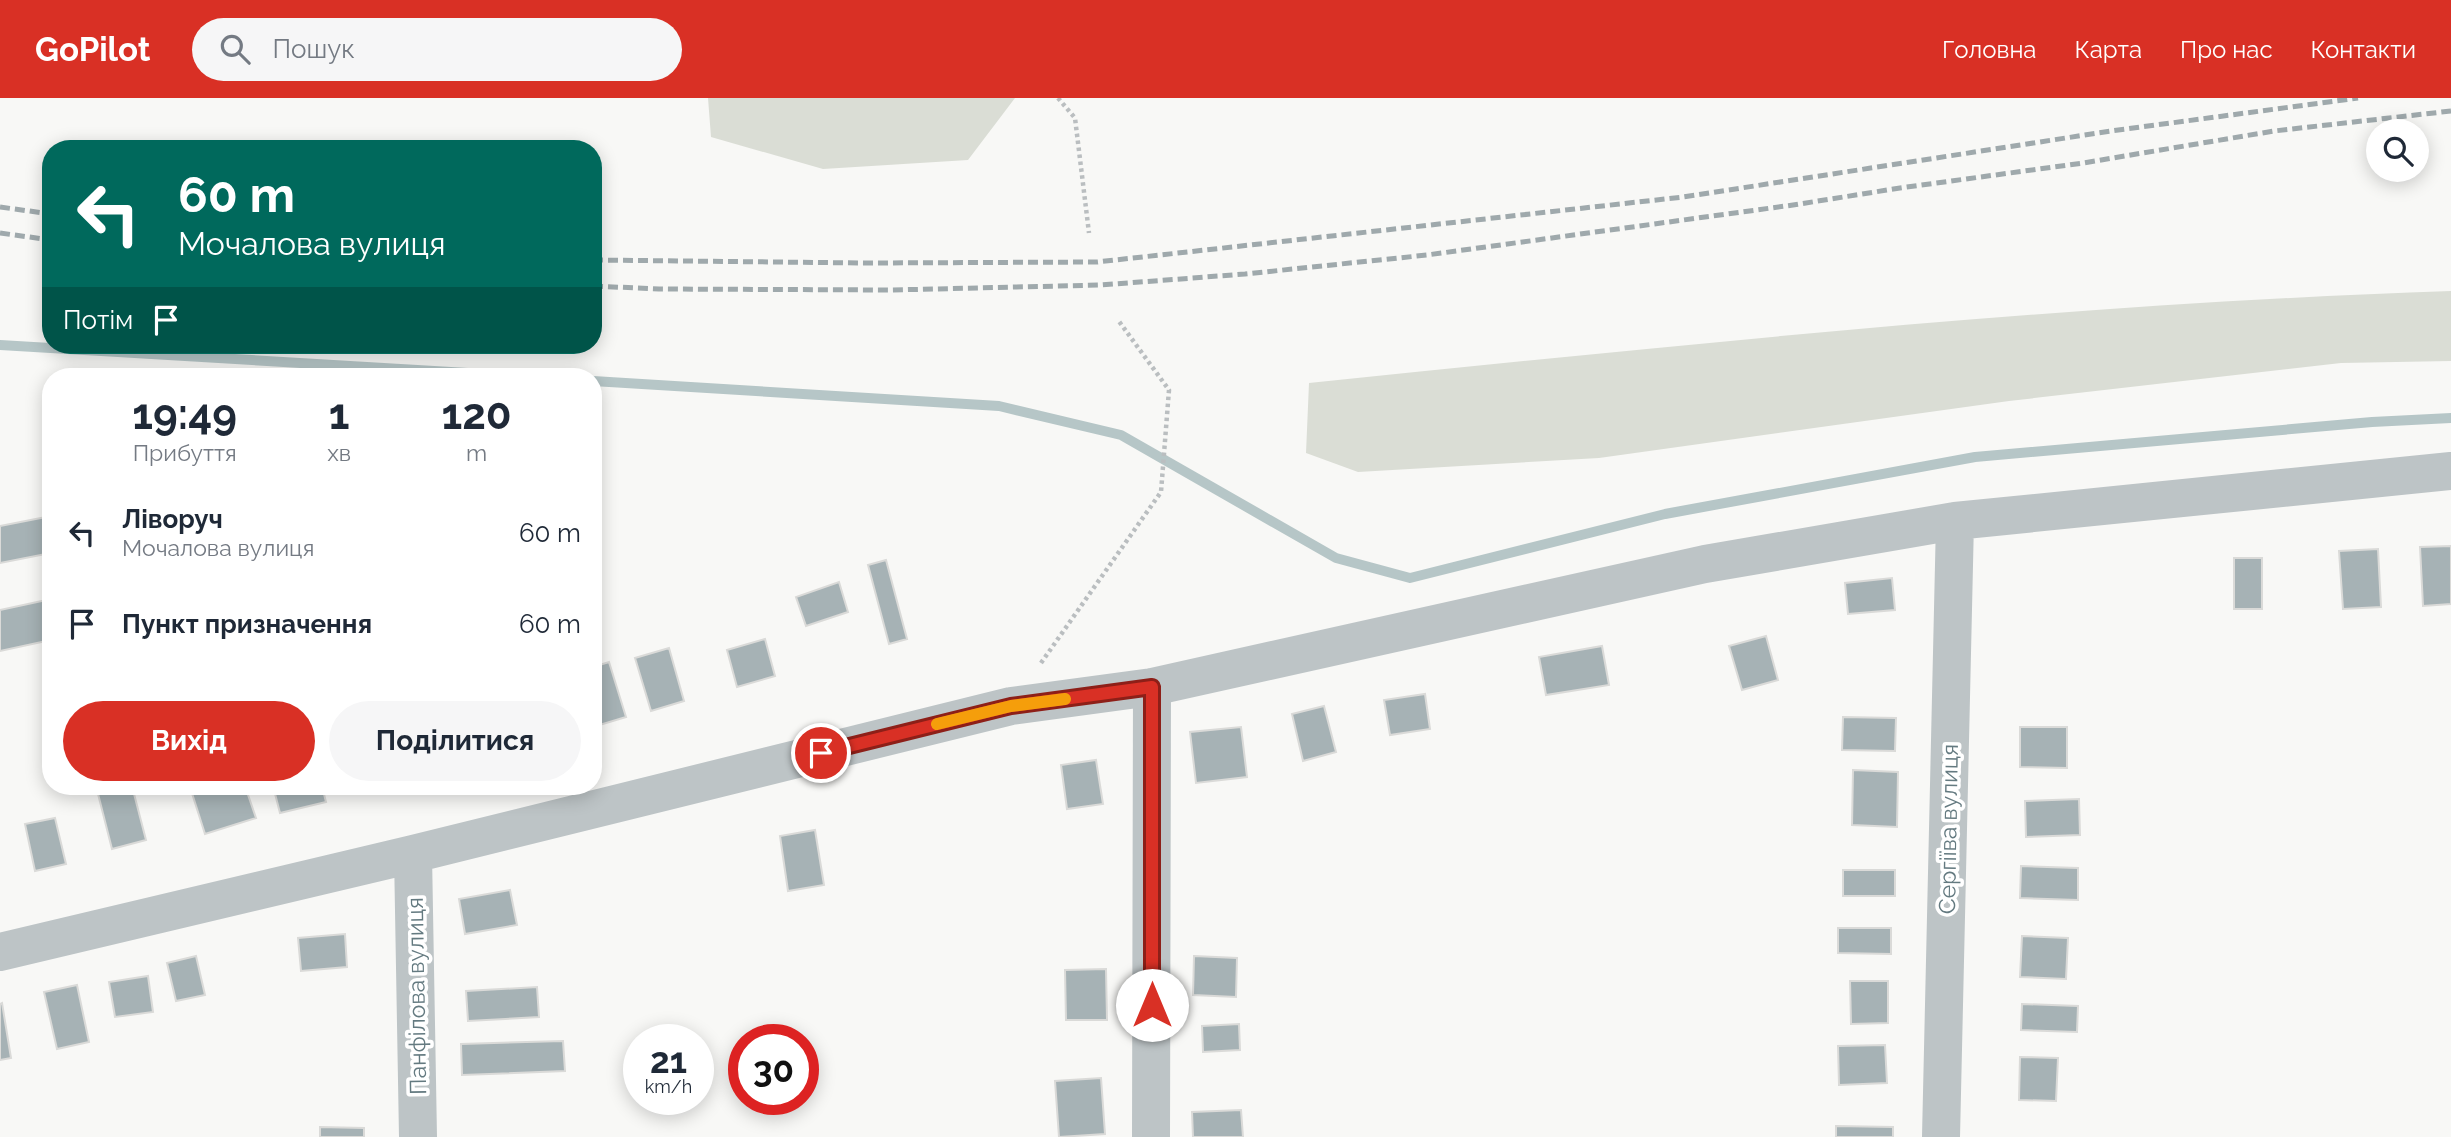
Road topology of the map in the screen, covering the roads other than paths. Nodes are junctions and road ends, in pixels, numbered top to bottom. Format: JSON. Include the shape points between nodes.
{"nodes":[{"id":1,"x":2451,"y":471,"type":"edge"},
{"id":2,"x":1955,"y":521,"type":"junction"},
{"id":3,"x":1152,"y":687,"type":"junction"},
{"id":4,"x":414,"y":854,"type":"junction"},
{"id":5,"x":0,"y":952,"type":"edge"},
{"id":6,"x":418,"y":1137,"type":"edge"},
{"id":7,"x":1151,"y":1137,"type":"edge"},
{"id":8,"x":1941,"y":1137,"type":"edge"}],
"edges":[{"from":1,"to":2,"type":"street"},
{"from":2,"to":3,"type":"street","via":[[1706,564]]},
{"from":2,"to":8,"type":"street","name":"Сергіїва вулиця"},
{"from":3,"to":4,"type":"street","via":[[1011,706]]},
{"from":3,"to":7,"type":"street"},
{"from":4,"to":5,"type":"street"},
{"from":4,"to":6,"type":"street","name":"Панфілова вулиця"}]}
